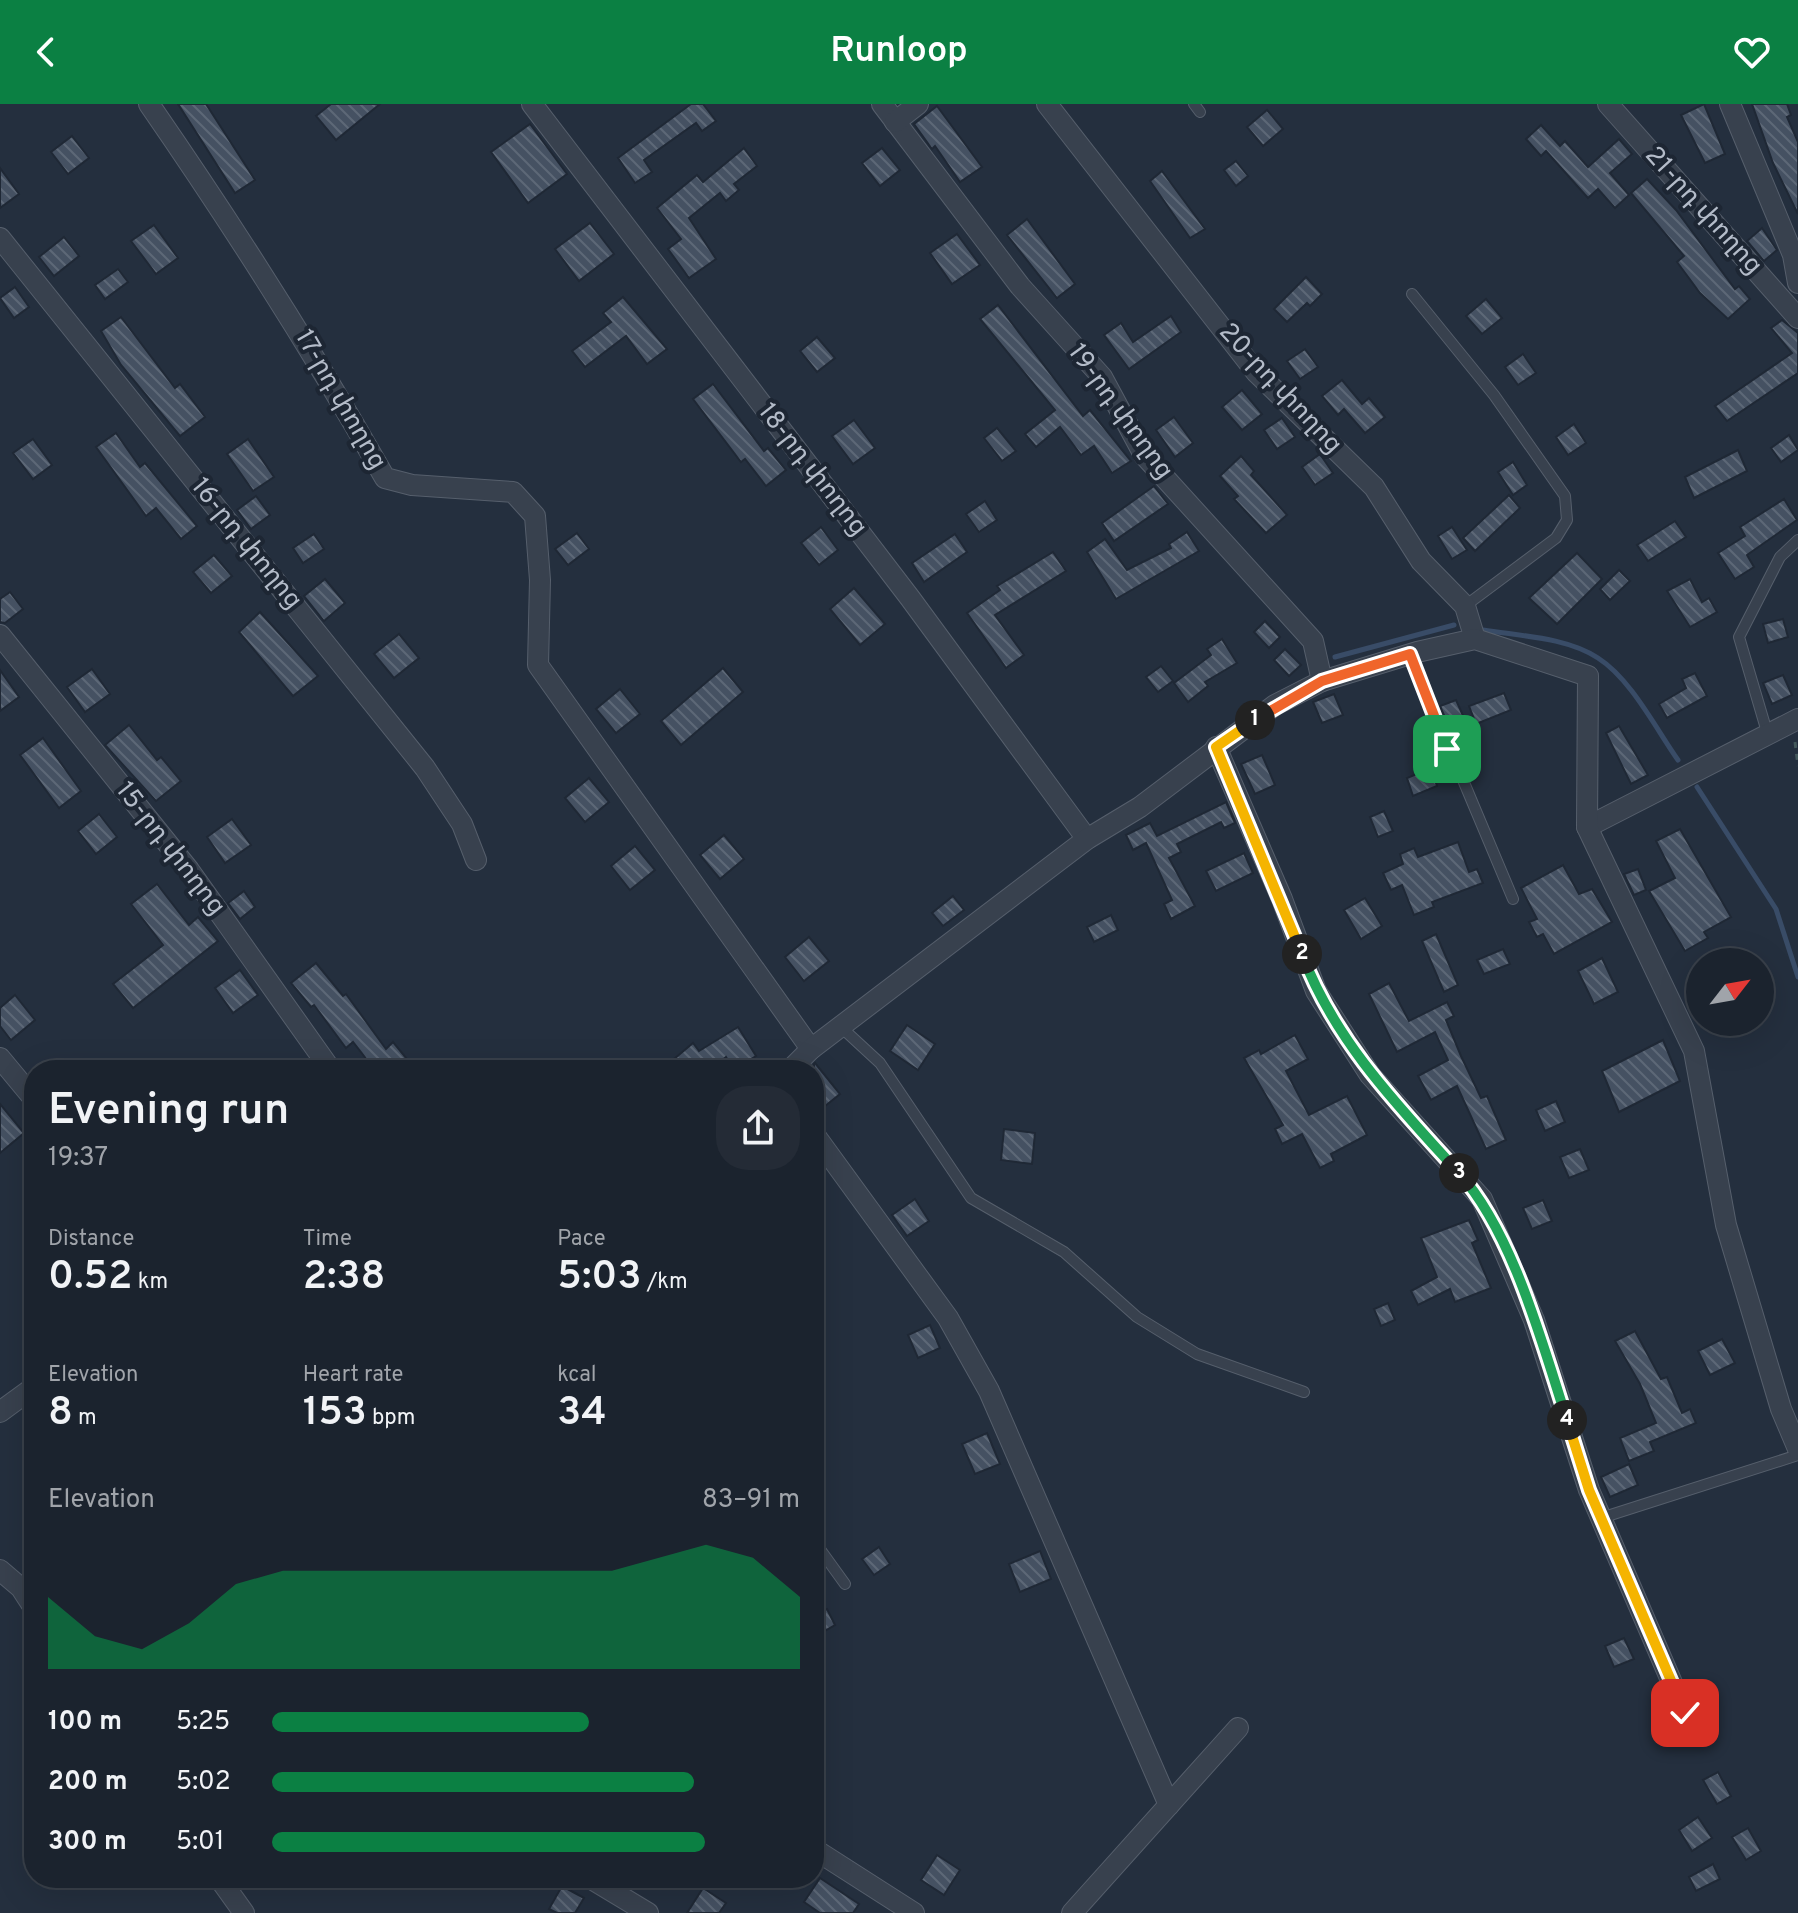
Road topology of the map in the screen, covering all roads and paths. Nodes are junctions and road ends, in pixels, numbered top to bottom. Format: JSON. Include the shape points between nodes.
{"nodes":[{"id":1,"x":149,"y":104,"type":"edge"},
{"id":2,"x":532,"y":104,"type":"edge"},
{"id":3,"x":882,"y":104,"type":"edge"},
{"id":4,"x":918,"y":104,"type":"edge"},
{"id":5,"x":1047,"y":104,"type":"edge"},
{"id":6,"x":1608,"y":104,"type":"edge"},
{"id":7,"x":1730,"y":104,"type":"edge"},
{"id":8,"x":895,"y":122,"type":"junction"},
{"id":9,"x":0,"y":238,"type":"edge"},
{"id":10,"x":1798,"y":283,"type":"edge"},
{"id":11,"x":1412,"y":294,"type":"dead end"},
{"id":12,"x":1798,"y":318,"type":"edge"},
{"id":13,"x":1798,"y":540,"type":"edge"},
{"id":14,"x":1465,"y":606,"type":"junction"},
{"id":15,"x":0,"y":635,"type":"edge"},
{"id":16,"x":1475,"y":639,"type":"junction"},
{"id":17,"x":1410,"y":654,"type":"junction"},
{"id":18,"x":1322,"y":681,"type":"junction"},
{"id":19,"x":1798,"y":719,"type":"edge"},
{"id":20,"x":1767,"y":732,"type":"junction"},
{"id":21,"x":1216,"y":747,"type":"junction"},
{"id":22,"x":1587,"y":827,"type":"junction"},
{"id":23,"x":1087,"y":839,"type":"junction"},
{"id":24,"x":476,"y":860,"type":"dead end"},
{"id":25,"x":1513,"y":899,"type":"dead end"},
{"id":26,"x":841,"y":1027,"type":"junction"},
{"id":27,"x":811,"y":1049,"type":"junction"},
{"id":28,"x":0,"y":1058,"type":"edge"},
{"id":29,"x":324,"y":1060,"type":"edge"},
{"id":30,"x":800,"y":1060,"type":"edge"},
{"id":31,"x":24,"y":1087,"type":"edge"},
{"id":32,"x":824,"y":1148,"type":"edge"},
{"id":33,"x":1304,"y":1392,"type":"dead end"},
{"id":34,"x":24,"y":1394,"type":"edge"},
{"id":35,"x":0,"y":1412,"type":"edge"},
{"id":36,"x":1798,"y":1449,"type":"edge"},
{"id":37,"x":1798,"y":1455,"type":"edge"},
{"id":38,"x":1601,"y":1518,"type":"junction"},
{"id":39,"x":824,"y":1555,"type":"edge"},
{"id":40,"x":0,"y":1570,"type":"edge"},
{"id":41,"x":845,"y":1584,"type":"dead end"},
{"id":42,"x":24,"y":1593,"type":"edge"},
{"id":43,"x":1685,"y":1713,"type":"dead end"},
{"id":44,"x":1238,"y":1728,"type":"dead end"},
{"id":45,"x":1169,"y":1805,"type":"junction"},
{"id":46,"x":824,"y":1855,"type":"edge"},
{"id":47,"x":226,"y":1888,"type":"edge"},
{"id":48,"x":607,"y":1888,"type":"edge"},
{"id":49,"x":244,"y":1913,"type":"edge"},
{"id":50,"x":648,"y":1913,"type":"edge"},
{"id":51,"x":914,"y":1913,"type":"edge"},
{"id":52,"x":1072,"y":1913,"type":"edge"}],
"edges":[{"from":1,"to":27,"type":"street","name":"17-րդ փողոց","via":[[237,231],[385,478],[412,485],[513,492],[535,516],[538,665]]},
{"from":2,"to":23,"type":"street","name":"18-րդ փողոց"},
{"from":3,"to":8,"type":"street","name":"19-րդ փողոց"},
{"from":4,"to":8,"type":"street"},
{"from":5,"to":14,"type":"street","name":"20-րդ փողոց","via":[[1256,372],[1374,487],[1421,561]]},
{"from":6,"to":12,"type":"street","name":"21-րդ փողոց"},
{"from":7,"to":10,"type":"street","via":[[1793,255]]},
{"from":8,"to":18,"type":"street","name":"19-րդ փողոց","via":[[1020,286],[1102,377],[1144,455],[1313,641]]},
{"from":9,"to":24,"type":"street","name":"16-րդ փողոց","via":[[425,768],[462,824]]},
{"from":11,"to":14,"type":"lane","via":[[1494,395],[1565,496],[1567,520],[1556,538]]},
{"from":13,"to":20,"type":"lane","via":[[1780,557],[1739,637]]},
{"from":14,"to":16,"type":"street","name":"20-րդ փողոց"},
{"from":15,"to":29,"type":"street","name":"15-րդ փողոց","via":[[189,870]]},
{"from":16,"to":17,"type":"street"},
{"from":16,"to":22,"type":"street","via":[[1588,676]]},
{"from":17,"to":18,"type":"street"},
{"from":17,"to":25,"type":"lane"},
{"from":18,"to":21,"type":"street","via":[[1275,705]]},
{"from":19,"to":20,"type":"street"},
{"from":20,"to":22,"type":"street"},
{"from":21,"to":23,"type":"street","via":[[1140,807]]},
{"from":21,"to":38,"type":"street","via":[[1316,991],[1370,1075],[1482,1199],[1534,1320]]},
{"from":22,"to":36,"type":"street","via":[[1694,1051],[1726,1225]]},
{"from":23,"to":26,"type":"street"},
{"from":26,"to":27,"type":"street"},
{"from":26,"to":33,"type":"lane","via":[[880,1063],[971,1198],[1064,1252],[1137,1317],[1197,1354]]},
{"from":27,"to":30,"type":"street"},
{"from":28,"to":31,"type":"street"},
{"from":32,"to":45,"type":"street","via":[[948,1318],[989,1391]]},
{"from":34,"to":35,"type":"street"},
{"from":37,"to":38,"type":"lane"},
{"from":38,"to":43,"type":"street"},
{"from":39,"to":41,"type":"lane"},
{"from":40,"to":42,"type":"street"},
{"from":44,"to":45,"type":"street"},
{"from":45,"to":52,"type":"street"},
{"from":46,"to":51,"type":"street"},
{"from":47,"to":49,"type":"street"},
{"from":48,"to":50,"type":"street"}]}
